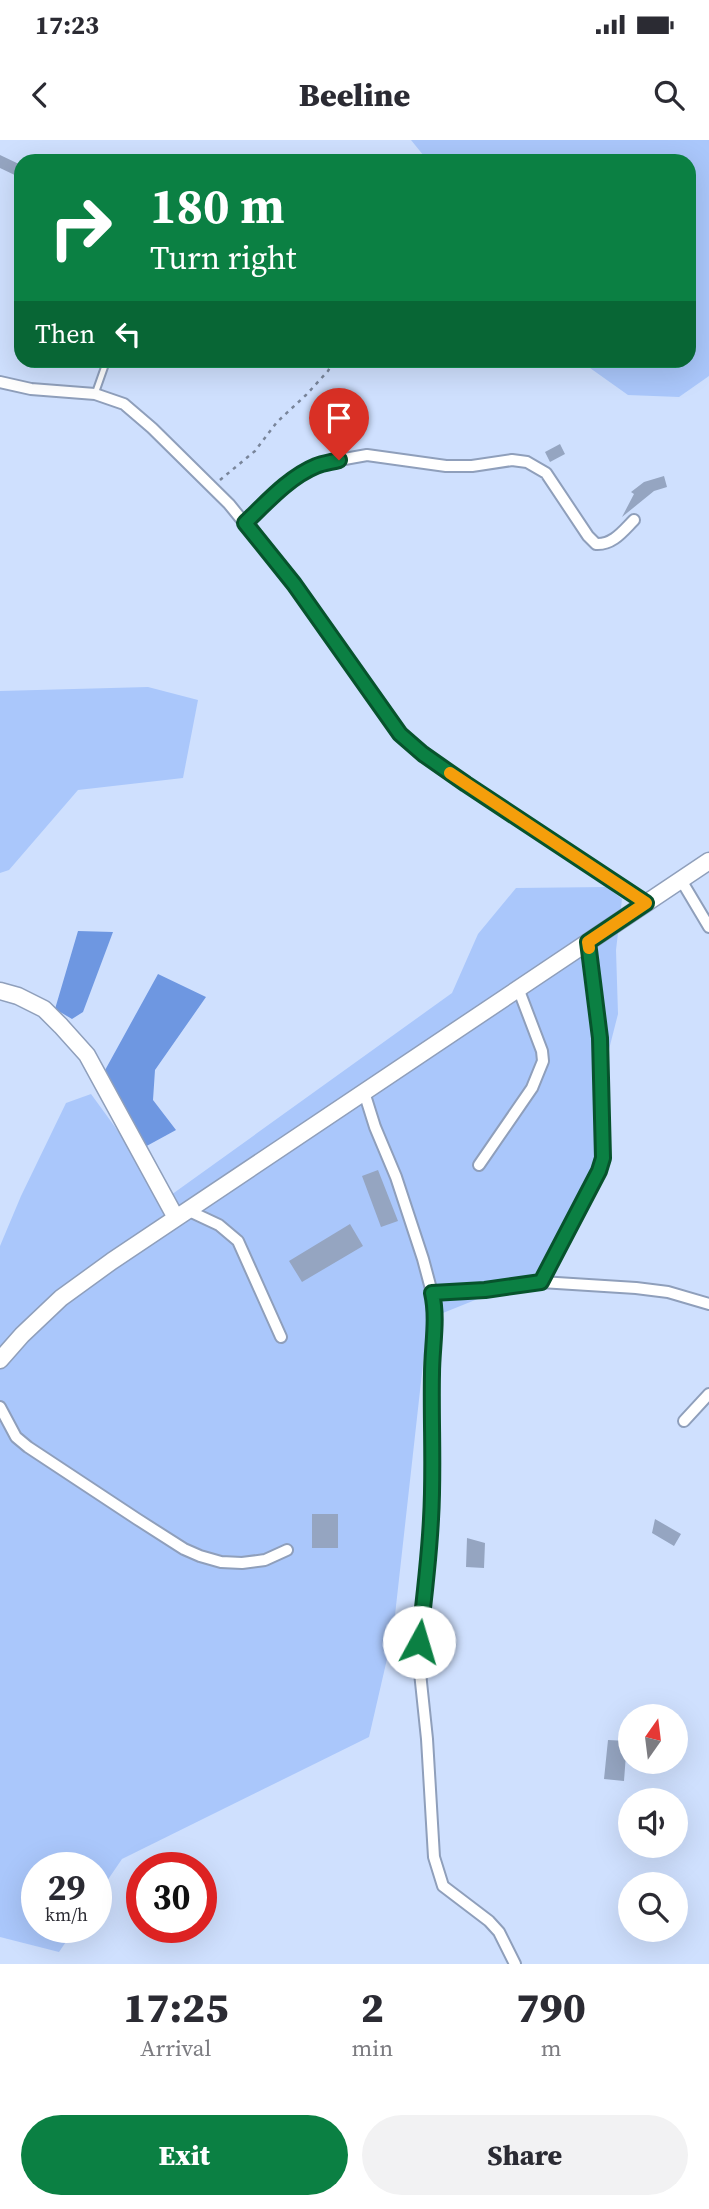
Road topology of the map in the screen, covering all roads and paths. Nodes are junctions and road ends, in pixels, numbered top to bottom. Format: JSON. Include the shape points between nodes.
{"nodes":[{"id":1,"x":104,"y":368,"type":"edge"},
{"id":2,"x":330,"y":368,"type":"edge"},
{"id":3,"x":0,"y":382,"type":"edge"},
{"id":4,"x":95,"y":394,"type":"junction"},
{"id":5,"x":212,"y":487,"type":"junction"},
{"id":6,"x":634,"y":520,"type":"dead end"},
{"id":7,"x":245,"y":523,"type":"junction"},
{"id":8,"x":709,"y":861,"type":"edge"},
{"id":9,"x":681,"y":880,"type":"junction"},
{"id":10,"x":646,"y":903,"type":"junction"},
{"id":11,"x":709,"y":927,"type":"edge"},
{"id":12,"x":588,"y":942,"type":"junction"},
{"id":13,"x":518,"y":988,"type":"junction"},
{"id":14,"x":0,"y":991,"type":"edge"},
{"id":15,"x":363,"y":1092,"type":"junction"},
{"id":16,"x":479,"y":1165,"type":"dead end"},
{"id":17,"x":182,"y":1214,"type":"junction"},
{"id":18,"x":541,"y":1282,"type":"junction"},
{"id":19,"x":432,"y":1293,"type":"junction"},
{"id":20,"x":709,"y":1304,"type":"edge"},
{"id":21,"x":281,"y":1336,"type":"dead end"},
{"id":22,"x":0,"y":1360,"type":"edge"},
{"id":23,"x":709,"y":1394,"type":"edge"},
{"id":24,"x":0,"y":1407,"type":"edge"},
{"id":25,"x":684,"y":1421,"type":"dead end"},
{"id":26,"x":287,"y":1550,"type":"dead end"},
{"id":27,"x":515,"y":1964,"type":"edge"}],
"edges":[{"from":1,"to":4,"type":"lane"},
{"from":2,"to":5,"type":"path","via":[[255,451]]},
{"from":3,"to":4,"type":"street"},
{"from":4,"to":5,"type":"street","via":[[124,404]]},
{"from":5,"to":7,"type":"street"},
{"from":6,"to":7,"type":"street","via":[[614,540],[596,544],[546,473],[527,462],[446,466],[367,456],[316,466],[286,485]]},
{"from":7,"to":10,"type":"street","via":[[400,734],[476,791]]},
{"from":8,"to":9,"type":"street"},
{"from":9,"to":10,"type":"street"},
{"from":9,"to":11,"type":"street"},
{"from":10,"to":12,"type":"street"},
{"from":12,"to":13,"type":"street"},
{"from":12,"to":18,"type":"street","via":[[600,1038],[603,1158]]},
{"from":13,"to":15,"type":"street"},
{"from":13,"to":16,"type":"street","via":[[544,1061],[532,1088]]},
{"from":14,"to":17,"type":"street","via":[[44,1009],[87,1055]]},
{"from":15,"to":17,"type":"street"},
{"from":15,"to":19,"type":"street","via":[[396,1177]]},
{"from":17,"to":21,"type":"street","via":[[219,1225],[239,1241]]},
{"from":17,"to":22,"type":"street","via":[[61,1298]]},
{"from":18,"to":19,"type":"street"},
{"from":18,"to":20,"type":"street","via":[[636,1287]]},
{"from":19,"to":27,"type":"street","via":[[432,1517],[419,1662],[434,1857],[443,1886],[489,1920]]},
{"from":23,"to":25,"type":"street"},
{"from":24,"to":26,"type":"street","via":[[16,1437],[27,1447],[184,1549],[221,1562],[242,1563],[265,1560]]}]}
